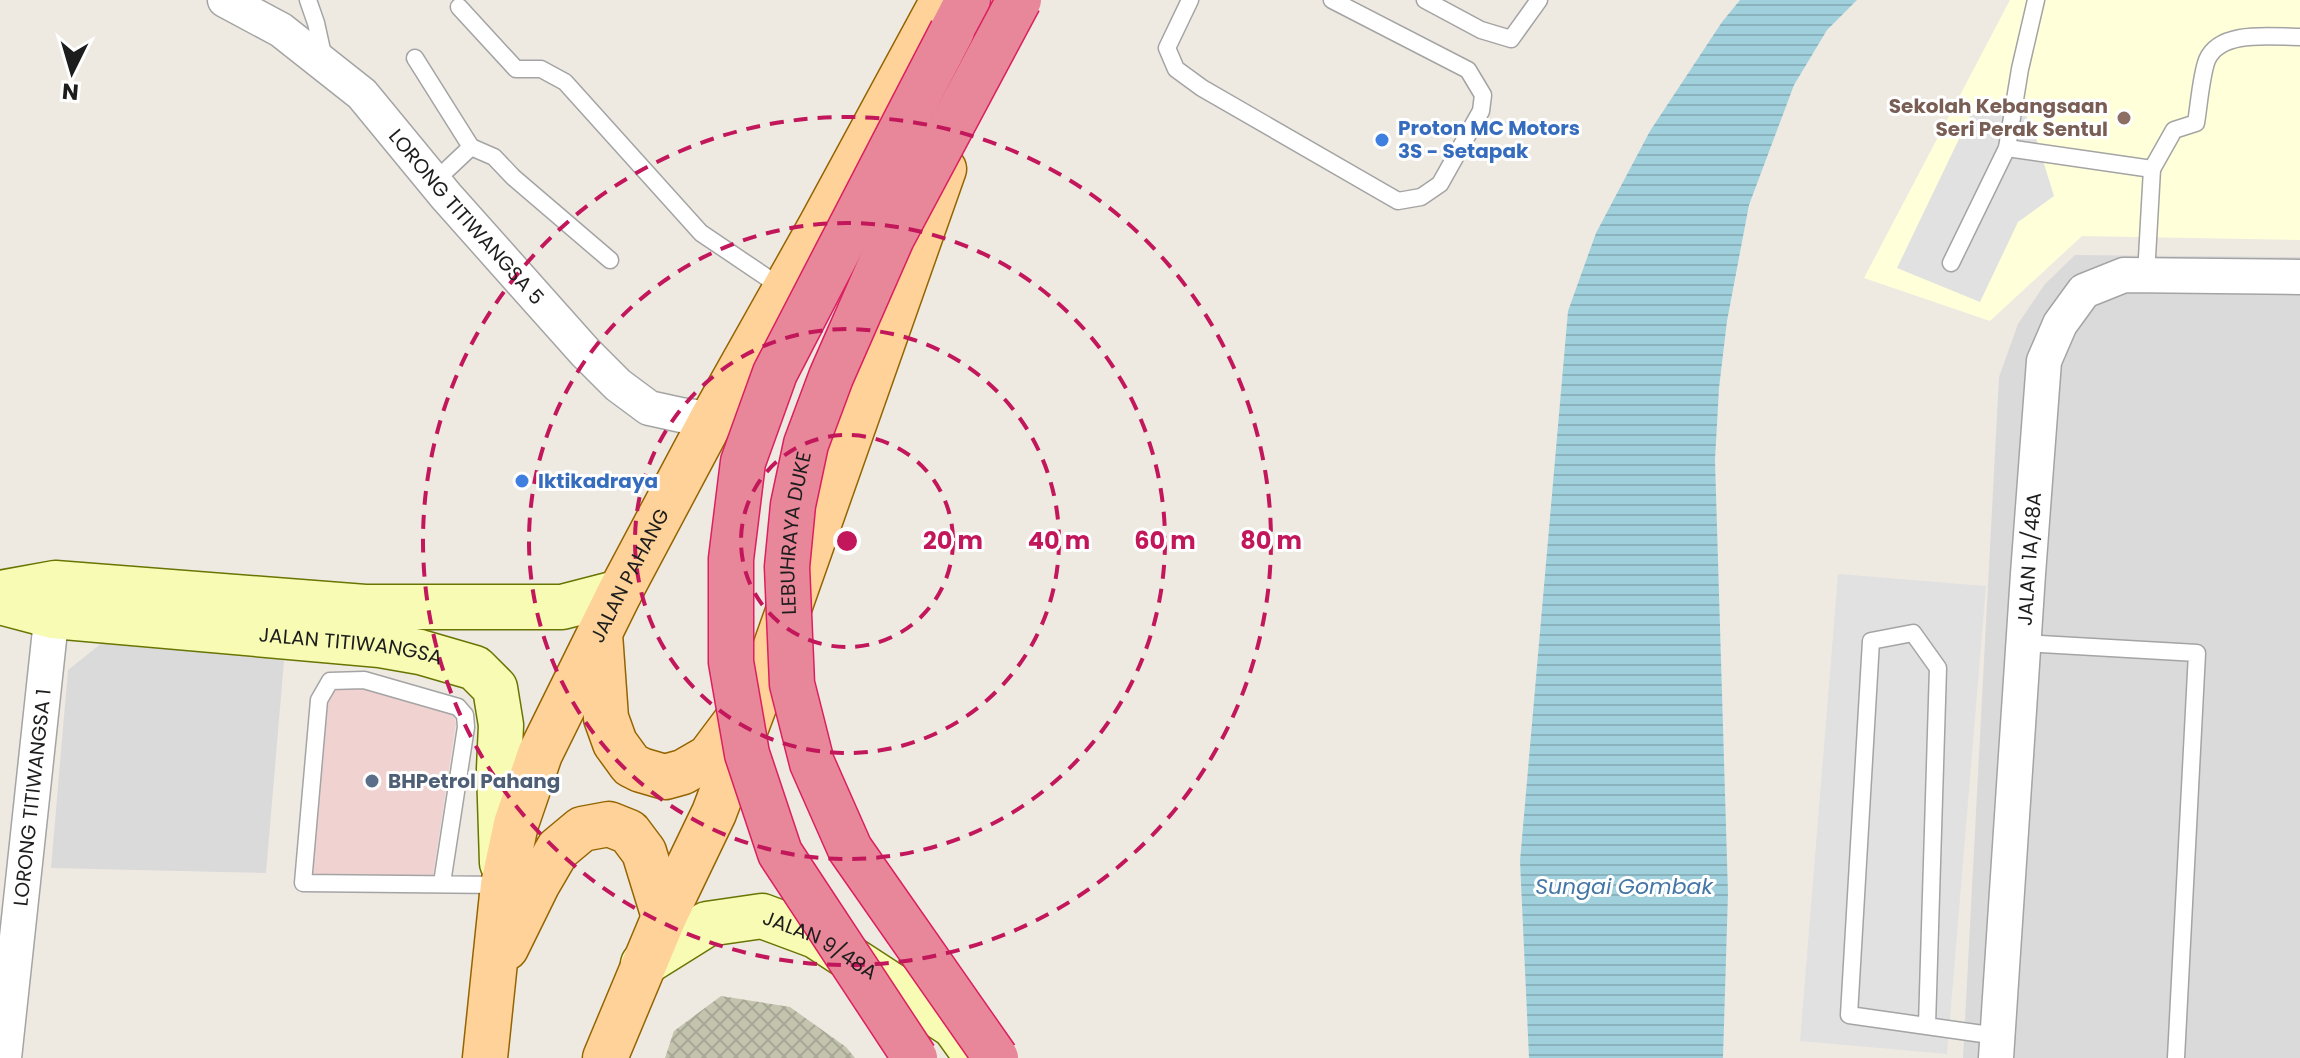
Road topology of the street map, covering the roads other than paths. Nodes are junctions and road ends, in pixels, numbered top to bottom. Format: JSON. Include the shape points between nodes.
{"nodes":[{"id":1,"x":225,"y":0,"type":"edge"},
{"id":2,"x":308,"y":0,"type":"edge"},
{"id":3,"x":943,"y":0,"type":"edge"},
{"id":4,"x":968,"y":0,"type":"edge"},
{"id":5,"x":1019,"y":0,"type":"edge"},
{"id":6,"x":1033,"y":0,"type":"edge"},
{"id":7,"x":1190,"y":0,"type":"edge"},
{"id":8,"x":1332,"y":0,"type":"edge"},
{"id":9,"x":1425,"y":0,"type":"edge"},
{"id":10,"x":1539,"y":0,"type":"edge"},
{"id":11,"x":2036,"y":0,"type":"edge"},
{"id":12,"x":459,"y":7,"type":"dead end"},
{"id":13,"x":2300,"y":37,"type":"edge"},
{"id":14,"x":415,"y":58,"type":"dead end"},
{"id":15,"x":325,"y":65,"type":"junction"},
{"id":16,"x":471,"y":147,"type":"junction"},
{"id":17,"x":2007,"y":148,"type":"junction"},
{"id":18,"x":2152,"y":169,"type":"junction"},
{"id":19,"x":435,"y":181,"type":"junction"},
{"id":20,"x":610,"y":260,"type":"dead end"},
{"id":21,"x":1951,"y":263,"type":"dead end"},
{"id":22,"x":2146,"y":275,"type":"junction"},
{"id":23,"x":2300,"y":277,"type":"edge"},
{"id":24,"x":785,"y":290,"type":"junction"},
{"id":25,"x":712,"y":419,"type":"junction"},
{"id":26,"x":620,"y":592,"type":"junction"},
{"id":27,"x":0,"y":593,"type":"edge"},
{"id":28,"x":54,"y":600,"type":"junction"},
{"id":29,"x":0,"y":602,"type":"edge"},
{"id":30,"x":600,"y":634,"type":"junction"},
{"id":31,"x":2024,"y":643,"type":"junction"},
{"id":32,"x":761,"y":688,"type":"junction"},
{"id":33,"x":442,"y":883,"type":"junction"},
{"id":34,"x":503,"y":885,"type":"junction"},
{"id":35,"x":664,"y":917,"type":"junction"},
{"id":36,"x":643,"y":964,"type":"junction"},
{"id":37,"x":493,"y":974,"type":"junction"},
{"id":38,"x":1927,"y":1025,"type":"junction"},
{"id":39,"x":1997,"y":1047,"type":"edge"},
{"id":40,"x":4,"y":1058,"type":"edge"},
{"id":41,"x":485,"y":1058,"type":"edge"},
{"id":42,"x":605,"y":1058,"type":"edge"},
{"id":43,"x":915,"y":1058,"type":"edge"},
{"id":44,"x":977,"y":1058,"type":"edge"},
{"id":45,"x":996,"y":1058,"type":"edge"},
{"id":46,"x":2176,"y":1058,"type":"edge"}],
"edges":[{"from":1,"to":15,"type":"street","name":"LORONG TITIWANGSA 5","via":[[281,30]]},
{"from":2,"to":15,"type":"lane"},
{"from":3,"to":24,"type":"main road","name":"JALAN PAHANG"},
{"from":4,"to":43,"type":"highway","bridge":true,"via":[[775,373],[743,462],[731,559],[731,662],[747,754],[780,853]]},
{"from":5,"to":45,"type":"highway","name":"LEBUHRAYA DUKE","bridge":true,"via":[[892,238],[831,377],[806,444],[787,567],[792,684],[812,763],[850,849]]},
{"from":6,"to":32,"type":"main road","via":[[944,170]]},
{"from":7,"to":8,"type":"lane","via":[[1167,48],[1176,69],[1398,201],[1421,197],[1440,184],[1481,111],[1483,95],[1468,70]]},
{"from":9,"to":10,"type":"lane","via":[[1481,30],[1511,39]]},
{"from":11,"to":17,"type":"lane"},
{"from":12,"to":24,"type":"lane","via":[[516,69],[541,69],[565,82],[701,233]]},
{"from":13,"to":18,"type":"lane","via":[[2252,36],[2220,43],[2208,59],[2196,123],[2174,130]]},
{"from":14,"to":16,"type":"lane"},
{"from":15,"to":19,"type":"street","name":"LORONG TITIWANGSA 5","via":[[362,94]]},
{"from":16,"to":19,"type":"lane"},
{"from":16,"to":20,"type":"lane","via":[[494,157]]},
{"from":17,"to":18,"type":"lane"},
{"from":17,"to":21,"type":"lane"},
{"from":18,"to":22,"type":"lane"},
{"from":19,"to":25,"type":"street","name":"LORONG TITIWANGSA 5","via":[[618,385],[649,408]]},
{"from":22,"to":23,"type":"street","name":"JALAN 1A/48A"},
{"from":22,"to":31,"type":"street","name":"JALAN 1A/48A","via":[[2124,275],[2084,291],[2060,324],[2044,361]]},
{"from":24,"to":25,"type":"main road","name":"JALAN PAHANG"},
{"from":25,"to":26,"type":"main road","name":"JALAN PAHANG"},
{"from":26,"to":28,"type":"street","name":"JALAN TITIWANGSA","via":[[562,607]]},
{"from":26,"to":30,"type":"main road","name":"JALAN PAHANG"},
{"from":27,"to":28,"type":"street","name":"JALAN TITIWANGSA"},
{"from":28,"to":29,"type":"street","name":"JALAN TITIWANGSA"},
{"from":28,"to":34,"type":"street","name":"JALAN TITIWANGSA","via":[[380,645],[475,668],[495,688],[501,725]]},
{"from":28,"to":40,"type":"street","name":"LORONG TITIWANGSA 1"},
{"from":30,"to":32,"type":"main road","via":[[606,718],[615,743],[641,770],[665,777],[709,757]]},
{"from":30,"to":34,"type":"main road","name":"JALAN PAHANG","via":[[540,754],[516,824]]},
{"from":31,"to":39,"type":"street","name":"JALAN 1A/48A"},
{"from":31,"to":46,"type":"lane","via":[[2197,653]]},
{"from":32,"to":35,"type":"main road","via":[[714,813]]},
{"from":33,"to":33,"type":"lane","via":[[303,883],[319,700],[330,681],[364,680],[458,707],[465,715]]},
{"from":33,"to":34,"type":"lane"},
{"from":34,"to":37,"type":"main road","name":"JALAN PAHANG"},
{"from":35,"to":36,"type":"main road"},
{"from":35,"to":37,"type":"main road","via":[[644,852],[629,832],[609,824],[582,829],[558,849]]},
{"from":36,"to":42,"type":"main road"},
{"from":36,"to":44,"type":"street","name":"JALAN 9/48A","via":[[707,924],[762,916],[816,936],[954,1026]]},
{"from":37,"to":41,"type":"main road","name":"JALAN PAHANG"},
{"from":38,"to":38,"type":"lane","via":[[1938,668],[1913,633],[1871,641],[1849,1015]]},
{"from":38,"to":39,"type":"lane"}]}
